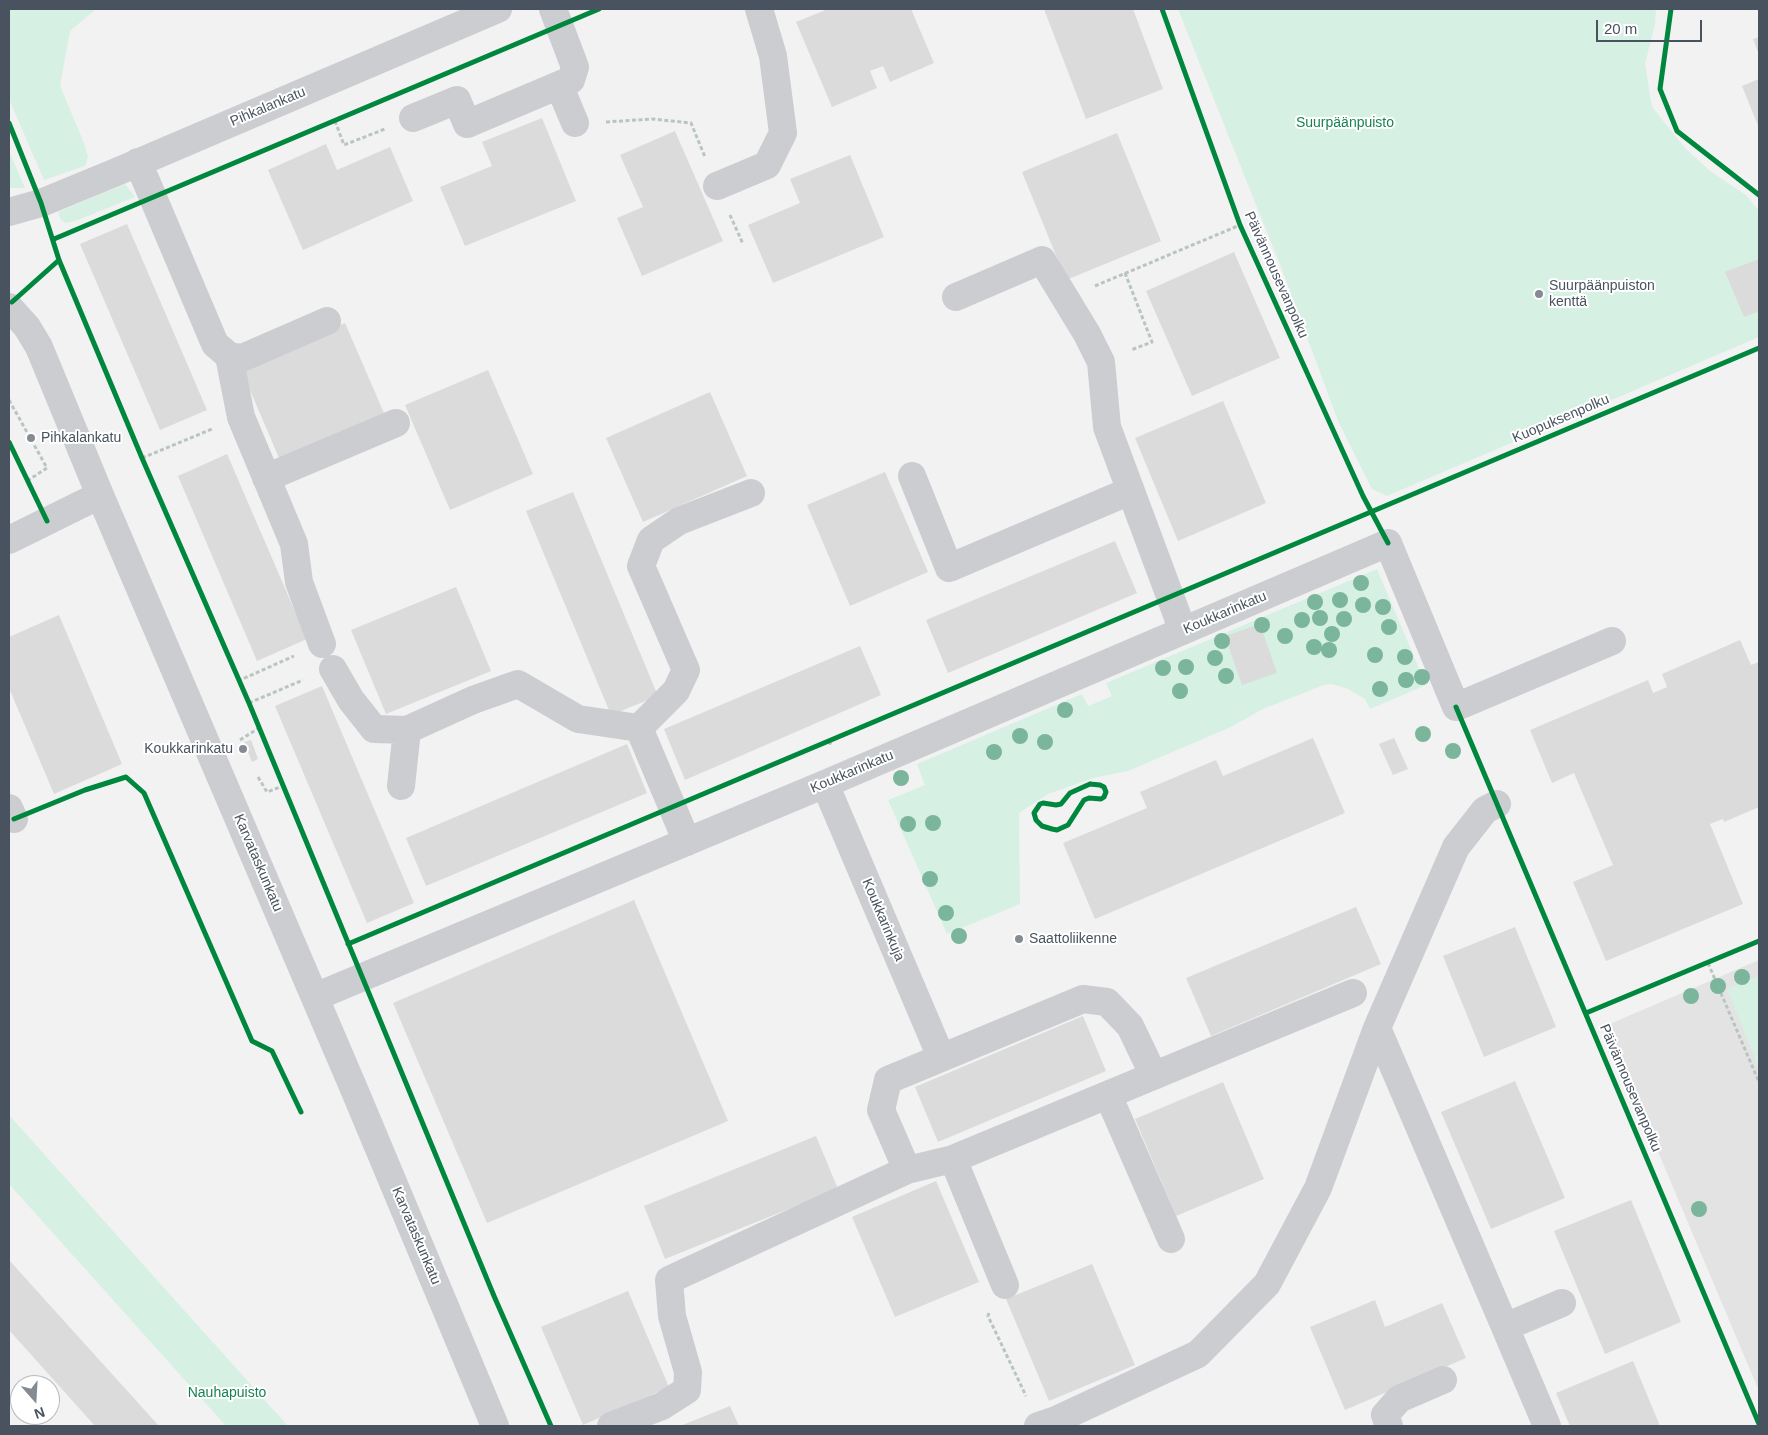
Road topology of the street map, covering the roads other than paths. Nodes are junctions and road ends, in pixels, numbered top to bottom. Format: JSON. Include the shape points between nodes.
{"nodes":[{"id":1,"x":498,"y":9,"type":"edge"},
{"id":2,"x":553,"y":9,"type":"edge"},
{"id":3,"x":759,"y":9,"type":"edge"},
{"id":4,"x":559,"y":85,"type":"junction"},
{"id":5,"x":413,"y":118,"type":"road end"},
{"id":6,"x":575,"y":123,"type":"road end"},
{"id":7,"x":138,"y":162,"type":"junction"},
{"id":8,"x":717,"y":186,"type":"road end"},
{"id":9,"x":9,"y":212,"type":"edge"},
{"id":10,"x":956,"y":297,"type":"dead end"},
{"id":11,"x":9,"y":307,"type":"edge"},
{"id":12,"x":327,"y":321,"type":"dead end"},
{"id":13,"x":229,"y":356,"type":"junction"},
{"id":14,"x":396,"y":424,"type":"dead end"},
{"id":15,"x":912,"y":476,"type":"dead end"},
{"id":16,"x":266,"y":478,"type":"junction"},
{"id":17,"x":1130,"y":491,"type":"junction"},
{"id":18,"x":751,"y":493,"type":"dead end"},
{"id":19,"x":100,"y":495,"type":"junction"},
{"id":20,"x":9,"y":540,"type":"edge"},
{"id":21,"x":1183,"y":631,"type":"junction"},
{"id":22,"x":1612,"y":640,"type":"dead end"},
{"id":23,"x":322,"y":644,"type":"road end"},
{"id":24,"x":333,"y":669,"type":"road end"},
{"id":25,"x":640,"y":728,"type":"junction"},
{"id":26,"x":408,"y":730,"type":"junction"},
{"id":27,"x":825,"y":784,"type":"junction"},
{"id":28,"x":401,"y":786,"type":"dead end"},
{"id":29,"x":1497,"y":804,"type":"dead end"},
{"id":30,"x":687,"y":842,"type":"junction"},
{"id":31,"x":1353,"y":993,"type":"dead end"},
{"id":32,"x":315,"y":997,"type":"junction"},
{"id":33,"x":1377,"y":1028,"type":"junction"},
{"id":34,"x":941,"y":1057,"type":"junction"},
{"id":35,"x":1154,"y":1076,"type":"junction"},
{"id":36,"x":1108,"y":1095,"type":"junction"},
{"id":37,"x":953,"y":1159,"type":"junction"},
{"id":38,"x":907,"y":1170,"type":"junction"},
{"id":39,"x":1171,"y":1239,"type":"dead end"},
{"id":40,"x":1005,"y":1285,"type":"road end"},
{"id":41,"x":1562,"y":1303,"type":"dead end"},
{"id":42,"x":1505,"y":1327,"type":"junction"},
{"id":43,"x":1442,"y":1380,"type":"dead end"},
{"id":44,"x":495,"y":1426,"type":"edge"},
{"id":45,"x":611,"y":1426,"type":"edge"},
{"id":46,"x":1039,"y":1426,"type":"edge"},
{"id":47,"x":1389,"y":1426,"type":"edge"},
{"id":48,"x":1547,"y":1426,"type":"edge"}],
"edges":[{"from":1,"to":7,"type":"street","name":"Pihkalankatu"},
{"from":2,"to":4,"type":"street","via":[[575,67],[571,80]]},
{"from":3,"to":8,"type":"street","via":[[773,56],[783,133],[767,165]]},
{"from":4,"to":5,"type":"street","via":[[467,124],[457,100]]},
{"from":4,"to":6,"type":"street"},
{"from":7,"to":9,"type":"street","name":"Pihkalankatu","via":[[41,203]]},
{"from":7,"to":13,"type":"street","via":[[215,344]]},
{"from":10,"to":17,"type":"street","via":[[1042,260],[1101,362],[1107,427]]},
{"from":11,"to":19,"type":"street","name":"Karvataskunkatu","via":[[27,326],[39,347]]},
{"from":12,"to":13,"type":"street","via":[[242,358]]},
{"from":13,"to":16,"type":"street","via":[[241,417]]},
{"from":14,"to":16,"type":"street"},
{"from":15,"to":17,"type":"street","via":[[949,568]]},
{"from":16,"to":23,"type":"street","via":[[294,544],[299,582]]},
{"from":17,"to":21,"type":"street"},
{"from":18,"to":25,"type":"street","via":[[679,522],[651,540],[641,566],[686,670],[676,691]]},
{"from":19,"to":20,"type":"street"},
{"from":19,"to":32,"type":"street","name":"Karvataskunkatu"},
{"from":21,"to":22,"type":"street","name":"Koukkarinkatu","via":[[1388,543],[1456,706]]},
{"from":21,"to":27,"type":"street","name":"Koukkarinkatu"},
{"from":24,"to":26,"type":"street","via":[[374,730]]},
{"from":25,"to":26,"type":"street","via":[[578,719],[518,684],[473,700]]},
{"from":25,"to":30,"type":"street"},
{"from":26,"to":28,"type":"street"},
{"from":27,"to":30,"type":"street","name":"Koukkarinkatu"},
{"from":27,"to":34,"type":"street","name":"Koukkarinkuja"},
{"from":29,"to":33,"type":"street","via":[[1485,810],[1456,847]]},
{"from":30,"to":32,"type":"street","name":"Koukkarinkatu"},
{"from":31,"to":35,"type":"street"},
{"from":32,"to":44,"type":"street","name":"Karvataskunkatu"},
{"from":33,"to":42,"type":"street"},
{"from":33,"to":46,"type":"street","via":[[1318,1188],[1267,1284],[1198,1354]]},
{"from":34,"to":35,"type":"street","via":[[1083,999],[1107,1002],[1130,1026]]},
{"from":34,"to":38,"type":"street","via":[[888,1080],[881,1110]]},
{"from":35,"to":36,"type":"street"},
{"from":36,"to":37,"type":"street"},
{"from":36,"to":39,"type":"street"},
{"from":37,"to":38,"type":"street"},
{"from":37,"to":40,"type":"street"},
{"from":38,"to":45,"type":"street","via":[[669,1280],[672,1316],[688,1372],[687,1390],[662,1406]]},
{"from":41,"to":42,"type":"street"},
{"from":42,"to":48,"type":"street"},
{"from":43,"to":47,"type":"street","via":[[1399,1399],[1385,1415]]}]}
